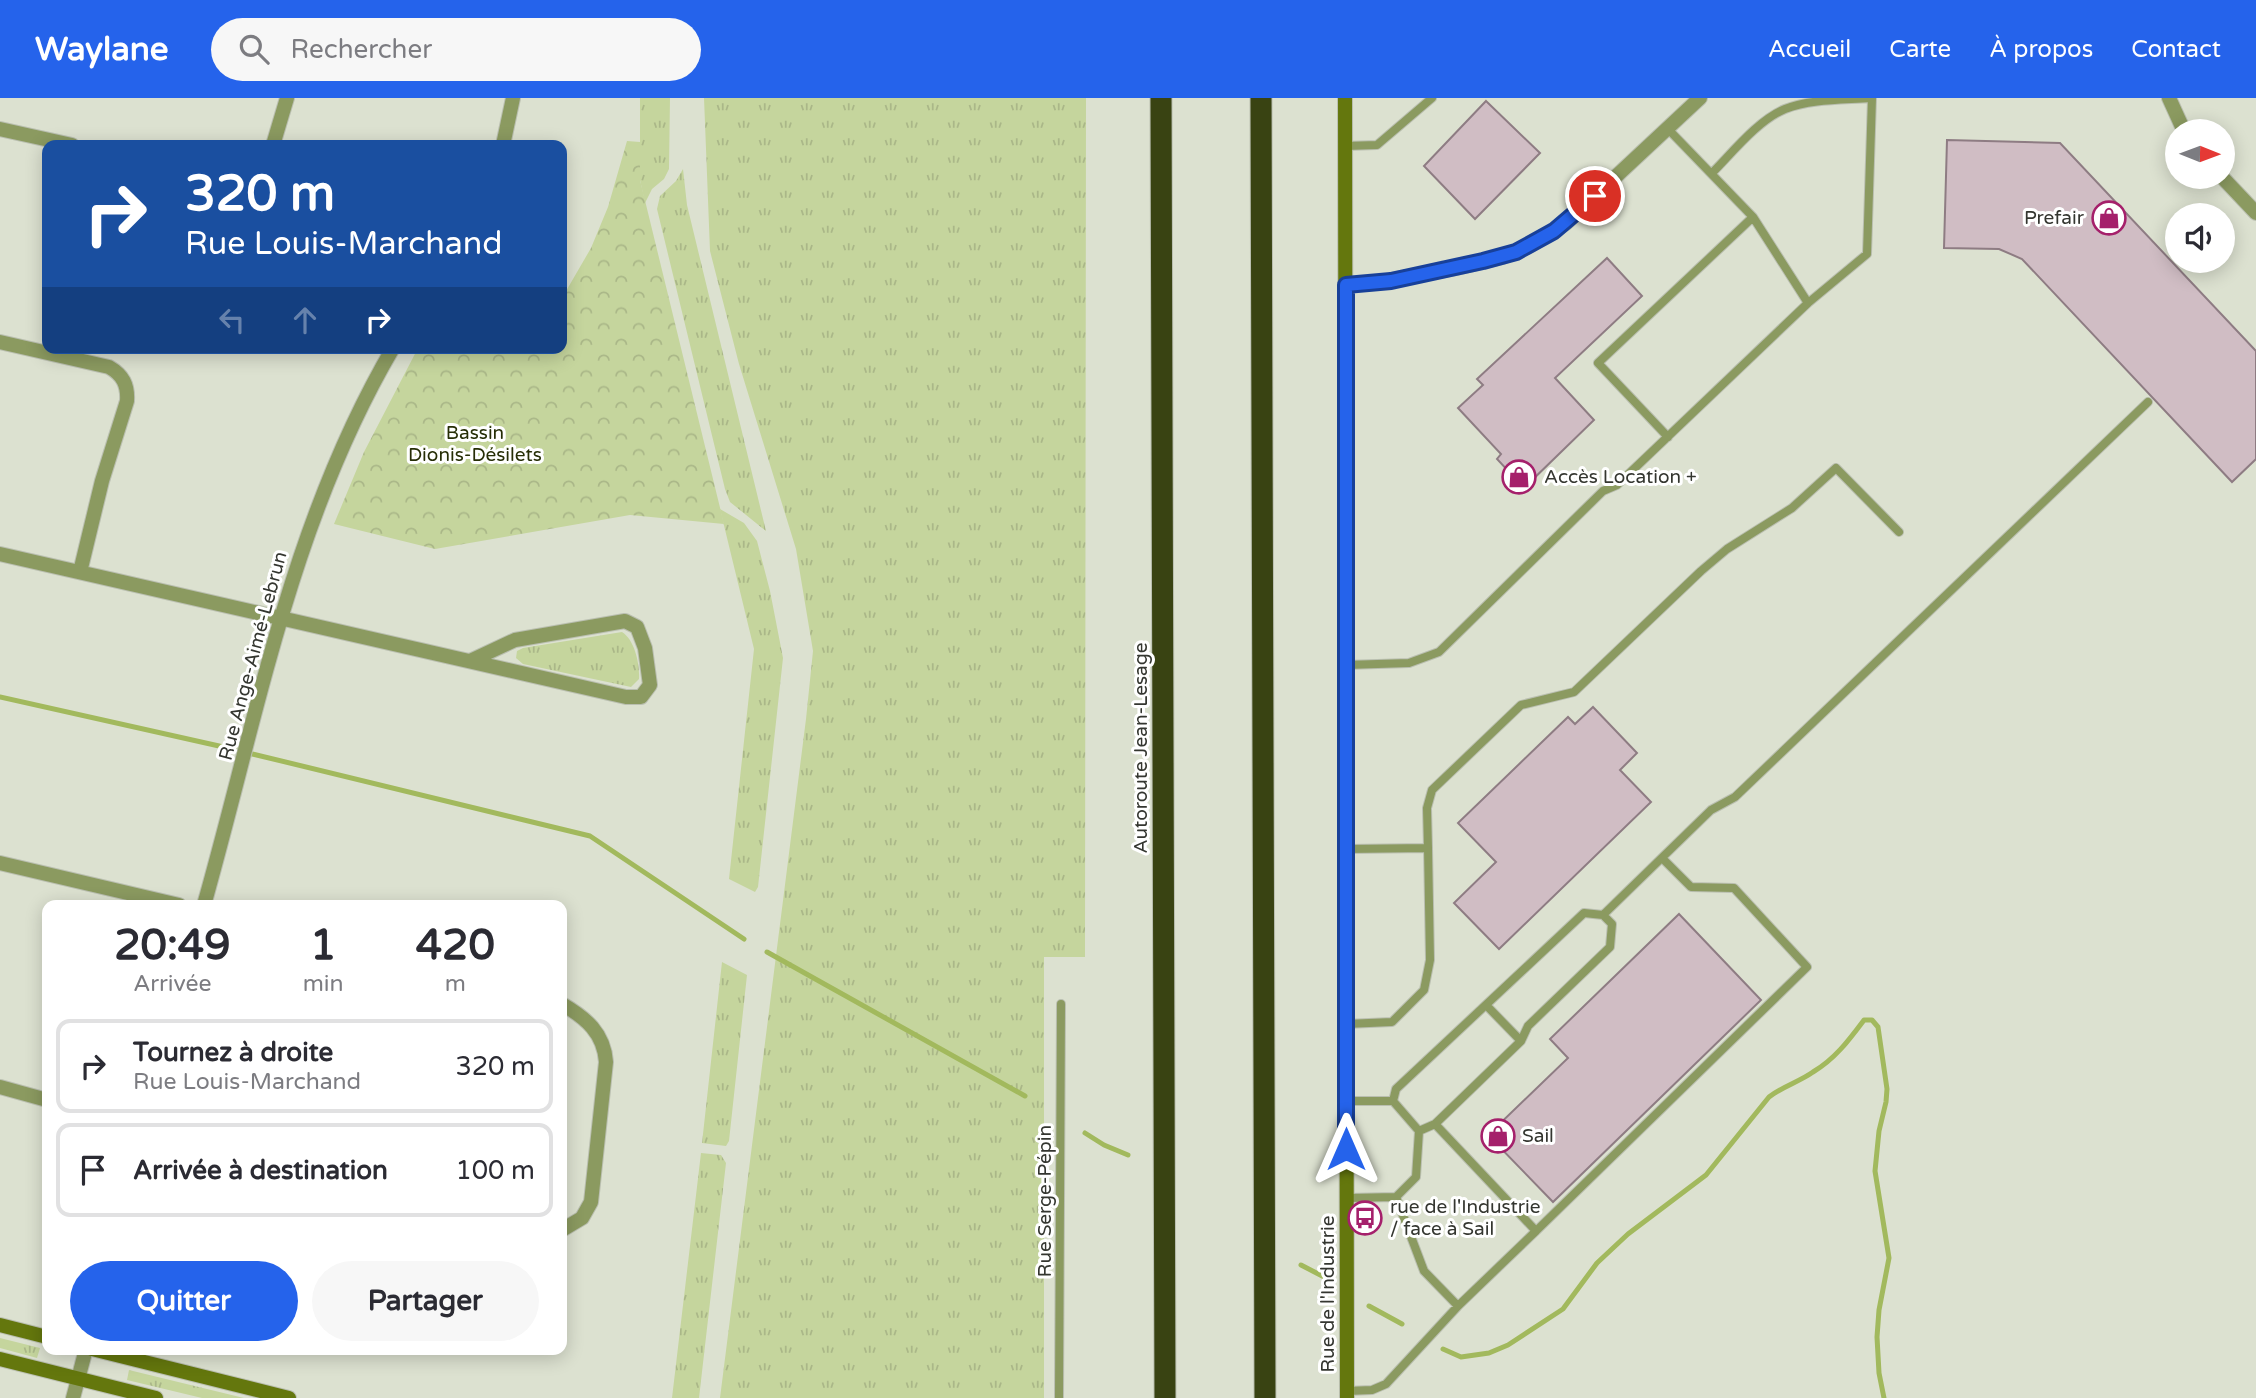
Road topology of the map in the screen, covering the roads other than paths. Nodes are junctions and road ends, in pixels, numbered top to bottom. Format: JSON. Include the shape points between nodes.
{"nodes":[{"id":1,"x":287,"y":98,"type":"edge"},
{"id":2,"x":513,"y":98,"type":"edge"},
{"id":3,"x":1161,"y":98,"type":"edge"},
{"id":4,"x":1261,"y":98,"type":"edge"},
{"id":5,"x":1345,"y":98,"type":"edge"},
{"id":6,"x":1432,"y":98,"type":"edge"},
{"id":7,"x":1700,"y":98,"type":"edge"},
{"id":8,"x":1871,"y":98,"type":"edge"},
{"id":9,"x":2169,"y":98,"type":"edge"},
{"id":10,"x":2178,"y":119,"type":"edge"},
{"id":11,"x":1667,"y":128,"type":"junction"},
{"id":12,"x":0,"y":129,"type":"edge"},
{"id":13,"x":50,"y":140,"type":"edge"},
{"id":14,"x":274,"y":140,"type":"edge"},
{"id":15,"x":504,"y":140,"type":"edge"},
{"id":16,"x":1345,"y":146,"type":"junction"},
{"id":17,"x":1712,"y":173,"type":"junction"},
{"id":18,"x":2233,"y":189,"type":"edge"},
{"id":19,"x":2256,"y":213,"type":"edge"},
{"id":20,"x":1752,"y":217,"type":"junction"},
{"id":21,"x":1346,"y":285,"type":"junction"},
{"id":22,"x":1808,"y":303,"type":"junction"},
{"id":23,"x":0,"y":342,"type":"edge"},
{"id":24,"x":42,"y":352,"type":"edge"},
{"id":25,"x":52,"y":354,"type":"edge"},
{"id":26,"x":390,"y":354,"type":"edge"},
{"id":27,"x":2148,"y":402,"type":"dead end"},
{"id":28,"x":1668,"y":437,"type":"junction"},
{"id":29,"x":1899,"y":532,"type":"dead end"},
{"id":30,"x":0,"y":554,"type":"edge"},
{"id":31,"x":80,"y":572,"type":"junction"},
{"id":32,"x":280,"y":618,"type":"junction"},
{"id":33,"x":470,"y":661,"type":"junction"},
{"id":34,"x":1346,"y":665,"type":"junction"},
{"id":35,"x":1428,"y":848,"type":"junction"},
{"id":36,"x":1346,"y":849,"type":"junction"},
{"id":37,"x":1661,"y":858,"type":"junction"},
{"id":38,"x":0,"y":863,"type":"edge"},
{"id":39,"x":158,"y":900,"type":"edge"},
{"id":40,"x":205,"y":900,"type":"edge"},
{"id":41,"x":1603,"y":915,"type":"junction"},
{"id":42,"x":1061,"y":1004,"type":"dead end"},
{"id":43,"x":1486,"y":1005,"type":"junction"},
{"id":44,"x":567,"y":1007,"type":"edge"},
{"id":45,"x":1346,"y":1024,"type":"junction"},
{"id":46,"x":1521,"y":1041,"type":"junction"},
{"id":47,"x":0,"y":1087,"type":"edge"},
{"id":48,"x":42,"y":1099,"type":"edge"},
{"id":49,"x":1346,"y":1101,"type":"junction"},
{"id":50,"x":1392,"y":1101,"type":"junction"},
{"id":51,"x":1435,"y":1124,"type":"junction"},
{"id":52,"x":1419,"y":1131,"type":"junction"},
{"id":53,"x":1396,"y":1197,"type":"junction"},
{"id":54,"x":1347,"y":1198,"type":"junction"},
{"id":55,"x":567,"y":1228,"type":"edge"},
{"id":56,"x":1536,"y":1231,"type":"junction"},
{"id":57,"x":1458,"y":1306,"type":"junction"},
{"id":58,"x":0,"y":1325,"type":"edge"},
{"id":59,"x":42,"y":1336,"type":"edge"},
{"id":60,"x":84,"y":1355,"type":"edge"},
{"id":61,"x":116,"y":1355,"type":"edge"},
{"id":62,"x":0,"y":1359,"type":"edge"},
{"id":63,"x":78,"y":1379,"type":"junction"},
{"id":64,"x":1348,"y":1395,"type":"edge"},
{"id":65,"x":73,"y":1398,"type":"edge"},
{"id":66,"x":156,"y":1398,"type":"edge"},
{"id":67,"x":289,"y":1398,"type":"edge"},
{"id":68,"x":1059,"y":1398,"type":"edge"},
{"id":69,"x":1166,"y":1398,"type":"edge"},
{"id":70,"x":1265,"y":1398,"type":"edge"}],
"edges":[{"from":1,"to":14,"type":"street"},
{"from":2,"to":15,"type":"street"},
{"from":3,"to":69,"type":"highway","name":"Autoroute Jean-Lesage"},
{"from":4,"to":70,"type":"highway"},
{"from":5,"to":16,"type":"street","name":"Rue de l'Industrie"},
{"from":6,"to":16,"type":"lane","via":[[1377,145]]},
{"from":7,"to":11,"type":"street"},
{"from":8,"to":17,"type":"lane","via":[[1786,108],[1768,118]]},
{"from":8,"to":22,"type":"lane","via":[[1867,254]]},
{"from":9,"to":10,"type":"street"},
{"from":11,"to":17,"type":"lane"},
{"from":11,"to":21,"type":"street","via":[[1566,223],[1529,246],[1456,268]]},
{"from":12,"to":13,"type":"street"},
{"from":16,"to":21,"type":"street","name":"Rue de l'Industrie"},
{"from":17,"to":20,"type":"lane"},
{"from":18,"to":19,"type":"street"},
{"from":20,"to":22,"type":"lane"},
{"from":20,"to":28,"type":"lane","via":[[1598,363]]},
{"from":21,"to":34,"type":"street","name":"Rue de l'Industrie"},
{"from":22,"to":28,"type":"lane"},
{"from":23,"to":24,"type":"street"},
{"from":25,"to":31,"type":"street","via":[[109,367],[127,389]]},
{"from":26,"to":32,"type":"street","name":"Rue Ange-Aimé-Lebrun","via":[[332,471]]},
{"from":27,"to":37,"type":"lane","via":[[1735,797],[1711,810]]},
{"from":28,"to":34,"type":"lane","via":[[1604,491],[1439,652],[1409,663]]},
{"from":29,"to":35,"type":"lane","via":[[1836,468],[1792,508],[1701,571],[1574,692],[1521,705],[1432,790],[1427,807]]},
{"from":30,"to":31,"type":"street"},
{"from":31,"to":32,"type":"street"},
{"from":32,"to":33,"type":"street"},
{"from":32,"to":40,"type":"street","name":"Rue Ange-Aimé-Lebrun"},
{"from":33,"to":33,"type":"street","via":[[634,698],[644,695],[650,685],[641,635],[634,624],[625,621],[515,640]]},
{"from":34,"to":36,"type":"street","name":"Rue de l'Industrie"},
{"from":35,"to":36,"type":"lane"},
{"from":35,"to":45,"type":"lane","via":[[1430,960],[1424,990],[1392,1022]]},
{"from":36,"to":45,"type":"street","name":"Rue de l'Industrie"},
{"from":37,"to":41,"type":"lane"},
{"from":37,"to":56,"type":"lane","via":[[1691,887],[1734,887],[1807,967]]},
{"from":38,"to":39,"type":"street"},
{"from":41,"to":43,"type":"lane","via":[[1584,913]]},
{"from":41,"to":46,"type":"lane","via":[[1612,924],[1610,947],[1528,1026]]},
{"from":42,"to":68,"type":"lane","name":"Rue Serge-Pépin"},
{"from":43,"to":46,"type":"lane"},
{"from":43,"to":50,"type":"lane","via":[[1396,1090]]},
{"from":44,"to":55,"type":"street","via":[[594,1028],[606,1062],[590,1202],[578,1222]]},
{"from":45,"to":49,"type":"street","name":"Rue de l'Industrie"},
{"from":46,"to":51,"type":"lane"},
{"from":47,"to":48,"type":"street"},
{"from":49,"to":50,"type":"lane"},
{"from":49,"to":54,"type":"street","name":"Rue de l'Industrie"},
{"from":50,"to":52,"type":"lane"},
{"from":51,"to":52,"type":"lane"},
{"from":51,"to":56,"type":"lane"},
{"from":52,"to":53,"type":"lane","via":[[1416,1177]]},
{"from":53,"to":54,"type":"lane"},
{"from":53,"to":57,"type":"lane","via":[[1424,1270]]},
{"from":54,"to":64,"type":"street","name":"Rue de l'Industrie"},
{"from":56,"to":57,"type":"lane"},
{"from":57,"to":64,"type":"lane","via":[[1386,1384]]},
{"from":58,"to":59,"type":"street"},
{"from":60,"to":63,"type":"street"},
{"from":61,"to":67,"type":"street"},
{"from":62,"to":63,"type":"street"},
{"from":63,"to":65,"type":"street"},
{"from":63,"to":66,"type":"street"}]}
